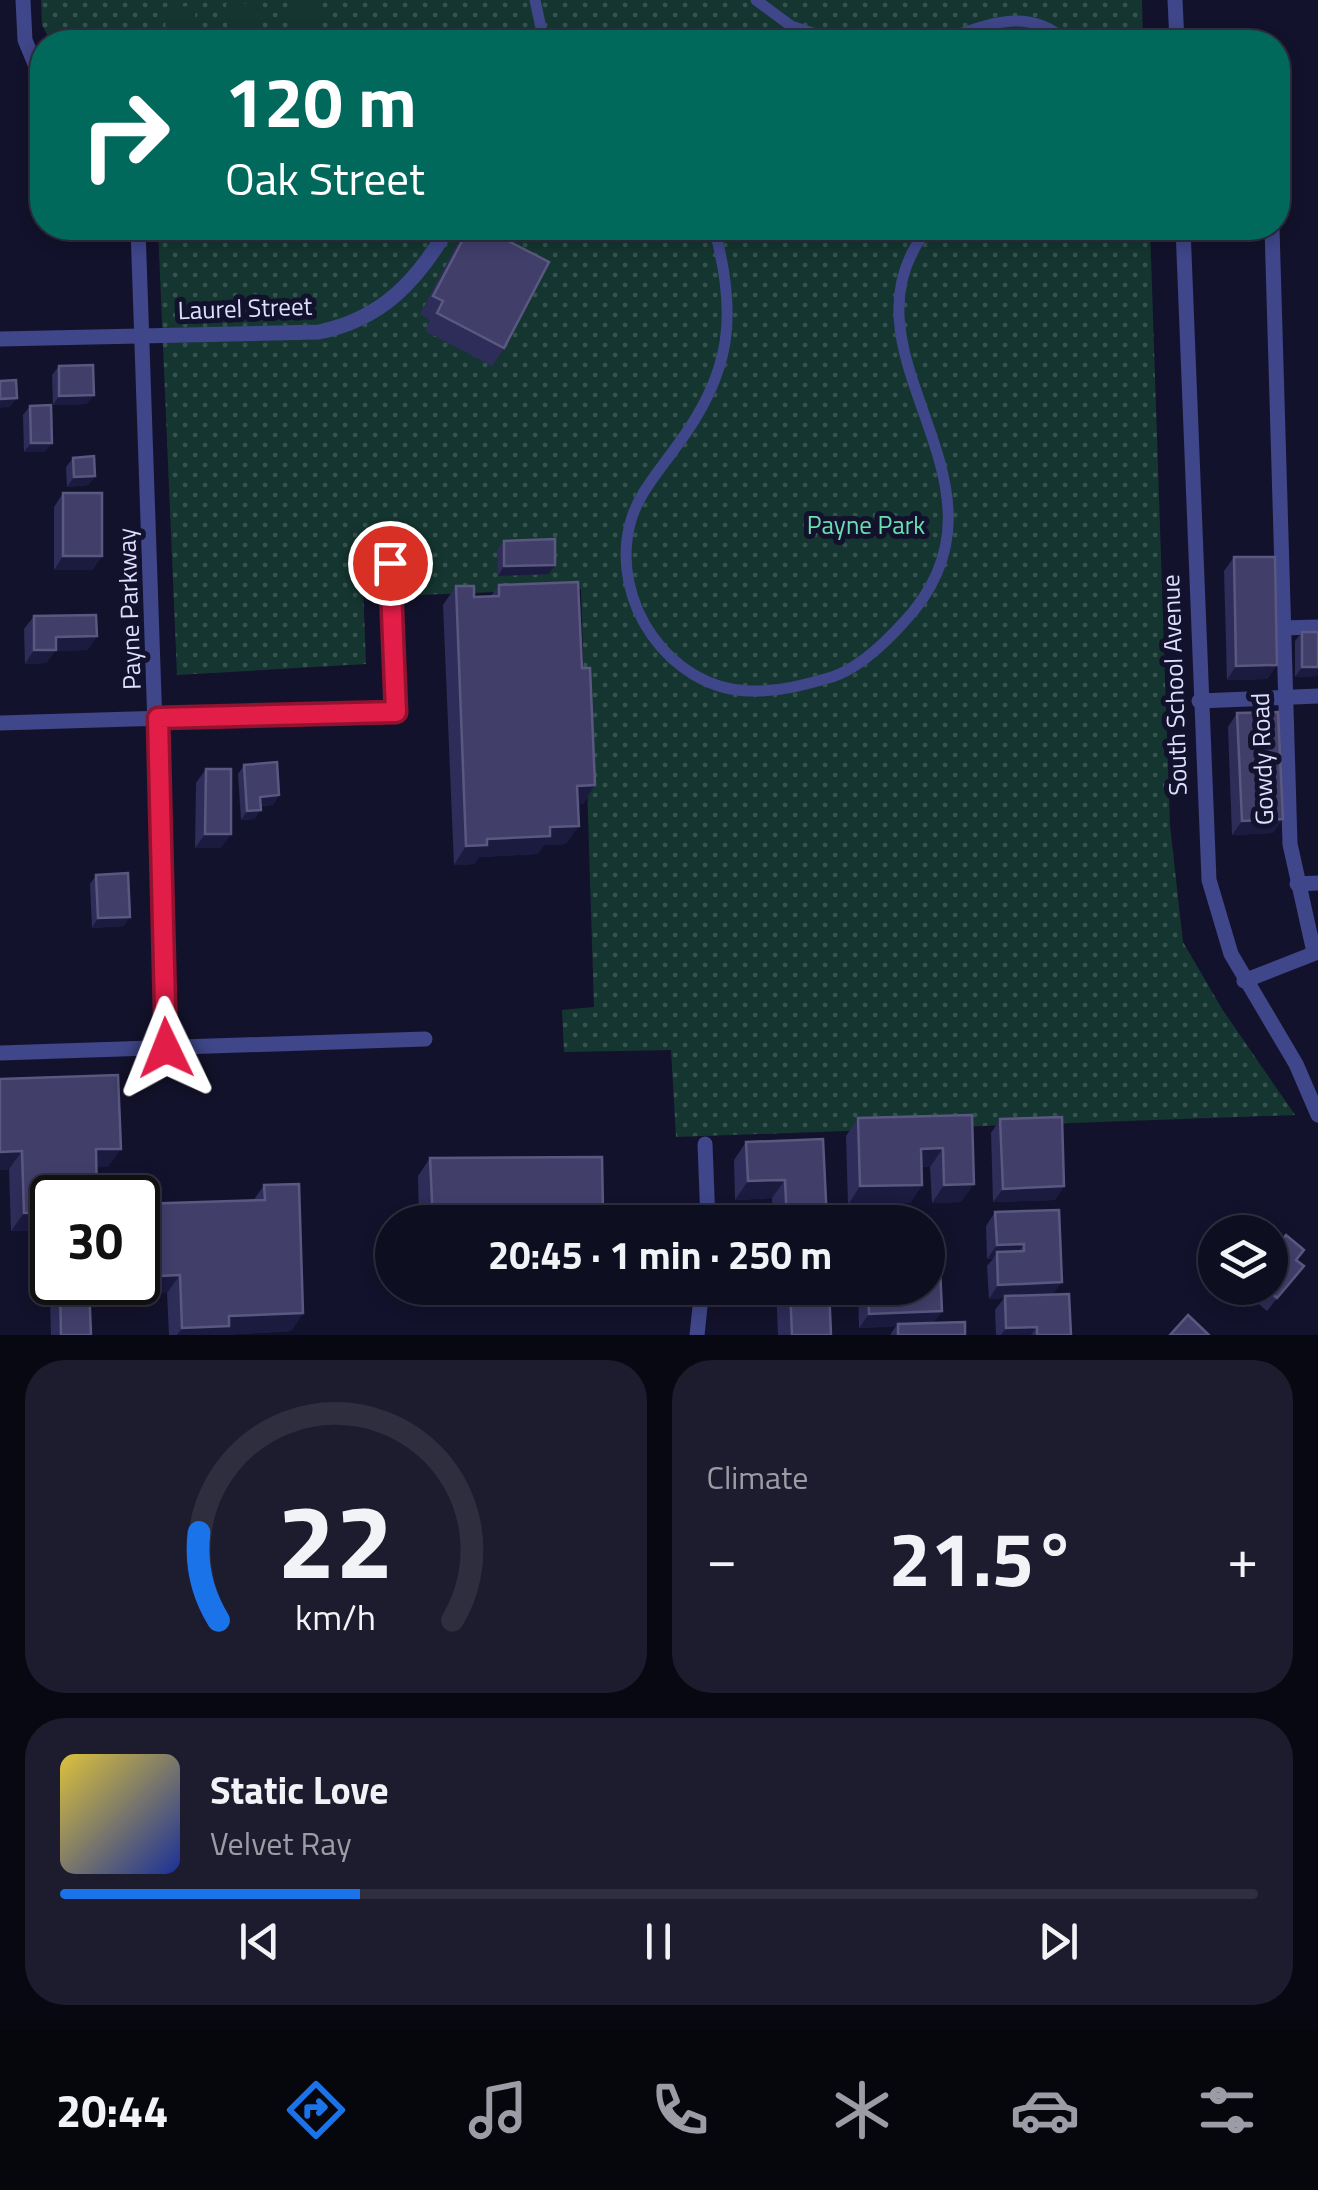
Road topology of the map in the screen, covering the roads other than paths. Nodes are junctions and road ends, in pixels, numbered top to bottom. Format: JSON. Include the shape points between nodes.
{"nodes":[{"id":1,"x":22,"y":0,"type":"edge"},
{"id":2,"x":535,"y":0,"type":"edge"},
{"id":3,"x":756,"y":0,"type":"edge"},
{"id":4,"x":1175,"y":0,"type":"edge"},
{"id":5,"x":541,"y":30,"type":"edge"},
{"id":6,"x":803,"y":30,"type":"edge"},
{"id":7,"x":972,"y":30,"type":"edge"},
{"id":8,"x":1045,"y":30,"type":"edge"},
{"id":9,"x":1176,"y":30,"type":"edge"},
{"id":10,"x":30,"y":52,"type":"edge"},
{"id":11,"x":139,"y":240,"type":"edge"},
{"id":12,"x":440,"y":240,"type":"edge"},
{"id":13,"x":717,"y":240,"type":"edge"},
{"id":14,"x":919,"y":240,"type":"edge"},
{"id":15,"x":1183,"y":240,"type":"edge"},
{"id":16,"x":1272,"y":240,"type":"edge"},
{"id":17,"x":143,"y":336,"type":"junction"},
{"id":18,"x":0,"y":339,"type":"edge"},
{"id":19,"x":390,"y":563,"type":"dead end"},
{"id":20,"x":1282,"y":628,"type":"junction"},
{"id":21,"x":1318,"y":628,"type":"edge"},
{"id":22,"x":1318,"y":696,"type":"edge"},
{"id":23,"x":1284,"y":697,"type":"junction"},
{"id":24,"x":1199,"y":700,"type":"junction"},
{"id":25,"x":158,"y":718,"type":"junction"},
{"id":26,"x":0,"y":723,"type":"edge"},
{"id":27,"x":1318,"y":883,"type":"edge"},
{"id":28,"x":1296,"y":884,"type":"junction"},
{"id":29,"x":1316,"y":952,"type":"edge"},
{"id":30,"x":1244,"y":981,"type":"junction"},
{"id":31,"x":425,"y":1040,"type":"dead end"},
{"id":32,"x":166,"y":1048,"type":"junction"},
{"id":33,"x":0,"y":1053,"type":"edge"},
{"id":34,"x":1318,"y":1115,"type":"edge"},
{"id":35,"x":705,"y":1144,"type":"dead end"},
{"id":36,"x":707,"y":1205,"type":"edge"},
{"id":37,"x":700,"y":1305,"type":"edge"},
{"id":38,"x":697,"y":1335,"type":"edge"}],
"edges":[{"from":1,"to":10,"type":"street"},
{"from":2,"to":5,"type":"street"},
{"from":3,"to":6,"type":"street"},
{"from":4,"to":9,"type":"street"},
{"from":7,"to":8,"type":"street","via":[[1006,19]]},
{"from":11,"to":17,"type":"street","name":"Payne Parkway"},
{"from":12,"to":17,"type":"street","name":"Laurel Street","via":[[388,304],[340,328]]},
{"from":13,"to":14,"type":"street","via":[[731,302],[724,350],[705,408],[644,491],[626,546],[638,613],[657,647],[697,677],[746,691],[795,688],[844,673],[921,605],[938,564],[950,514],[946,473],[908,373],[897,291]]},
{"from":15,"to":24,"type":"street","name":"South School Avenue"},
{"from":16,"to":20,"type":"street","name":"Gowdy Road"},
{"from":17,"to":18,"type":"street","name":"Laurel Street"},
{"from":17,"to":25,"type":"street","name":"Payne Parkway"},
{"from":19,"to":25,"type":"street","via":[[396,712]]},
{"from":20,"to":21,"type":"street"},
{"from":20,"to":23,"type":"street","name":"Gowdy Road"},
{"from":22,"to":23,"type":"street"},
{"from":23,"to":24,"type":"street"},
{"from":23,"to":28,"type":"street","name":"Gowdy Road"},
{"from":24,"to":30,"type":"street","name":"South School Avenue","via":[[1209,880]]},
{"from":25,"to":26,"type":"street"},
{"from":25,"to":32,"type":"street","name":"Payne Parkway"},
{"from":27,"to":28,"type":"street"},
{"from":28,"to":29,"type":"street","name":"Gowdy Road"},
{"from":29,"to":30,"type":"street"},
{"from":30,"to":34,"type":"street","name":"South School Avenue","via":[[1296,1064]]},
{"from":31,"to":32,"type":"street"},
{"from":32,"to":33,"type":"street"},
{"from":35,"to":36,"type":"street"},
{"from":37,"to":38,"type":"street"}]}
